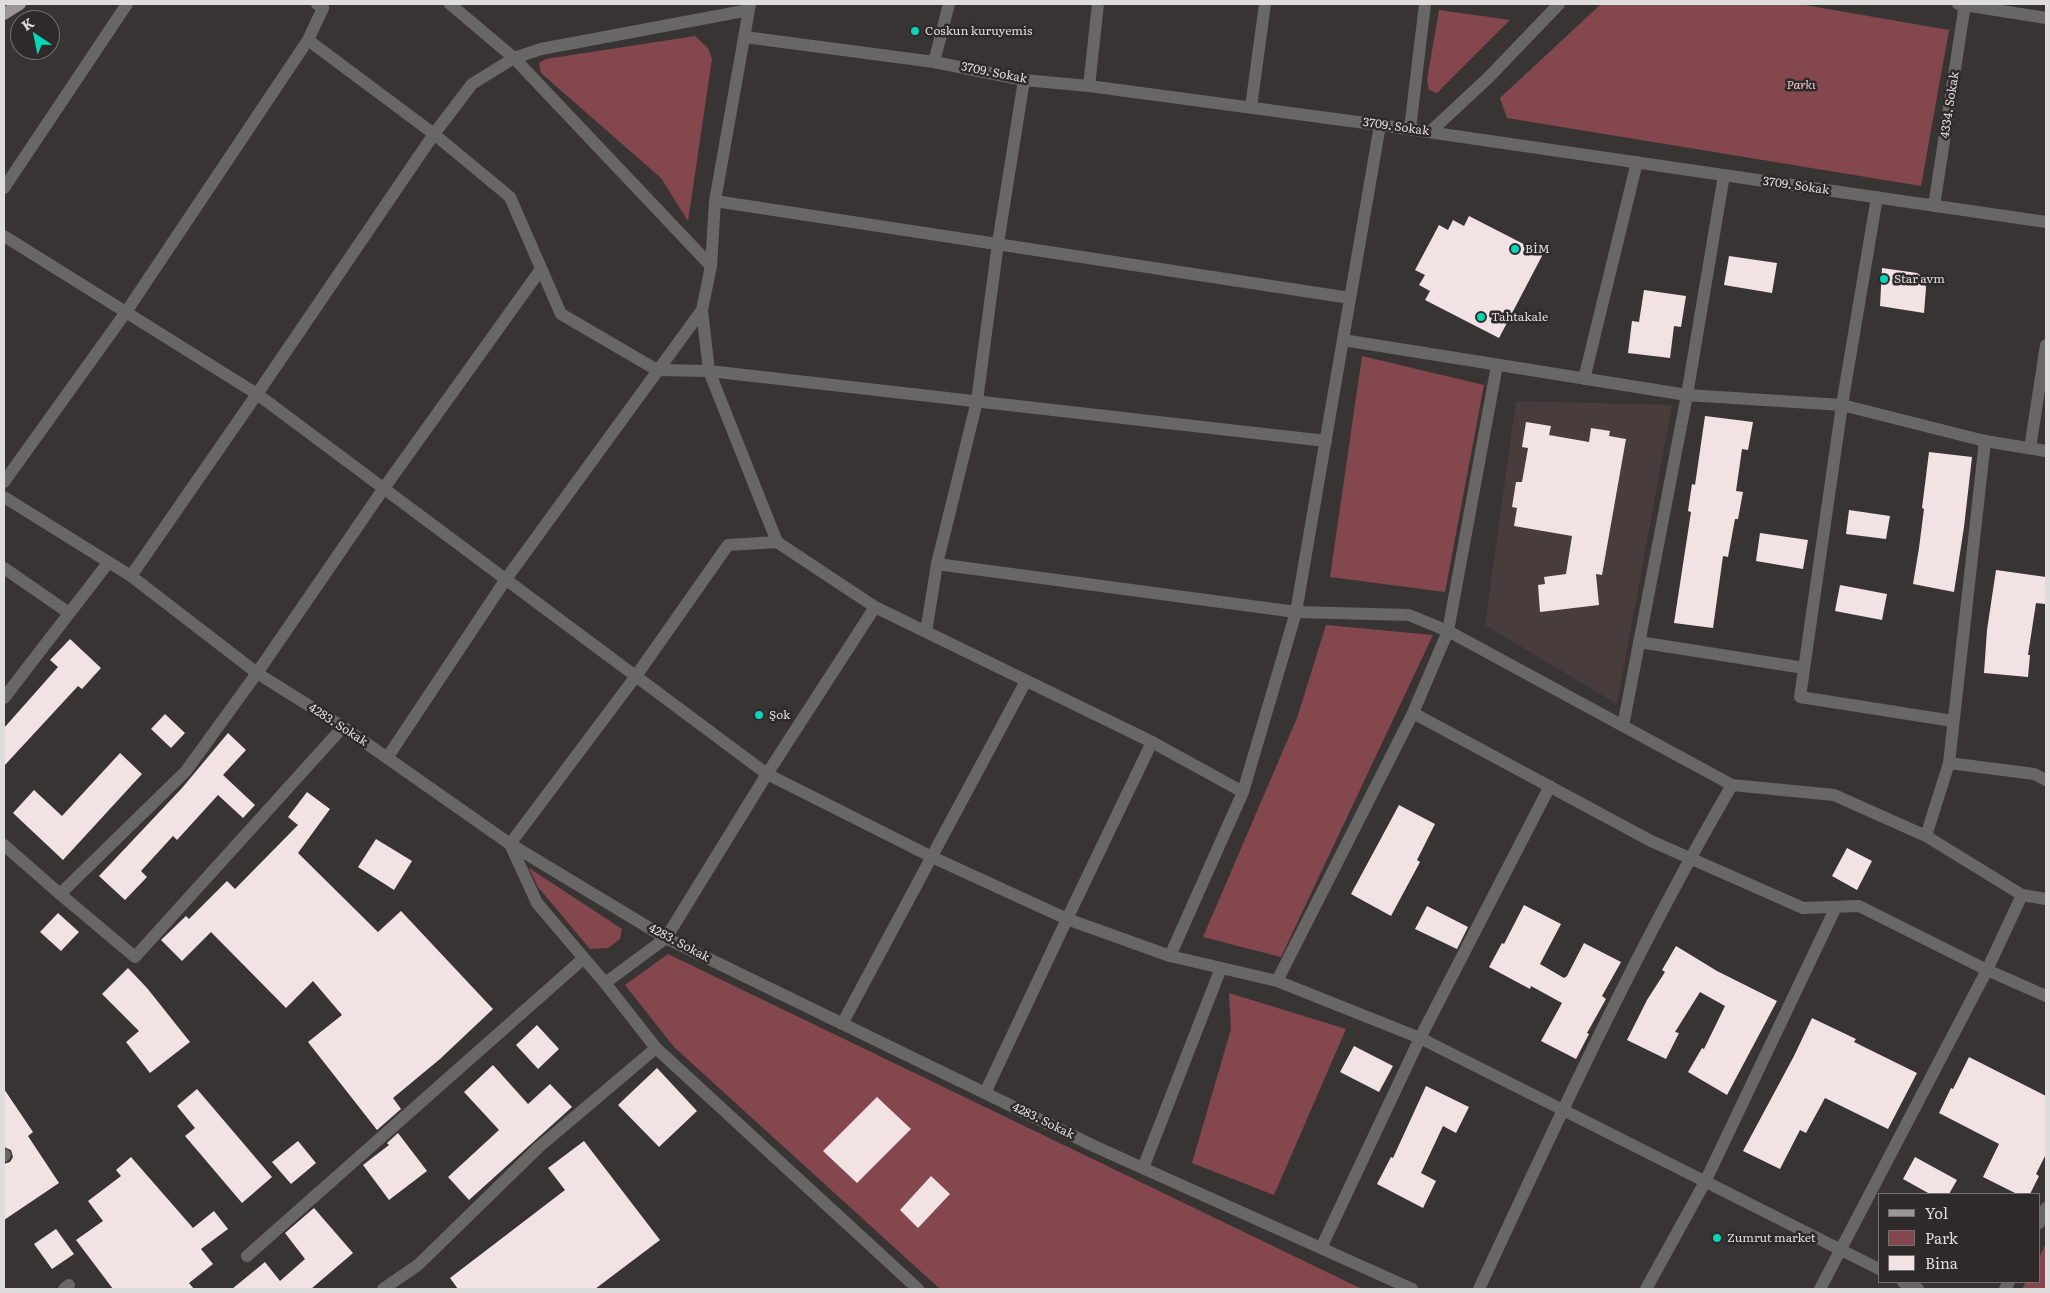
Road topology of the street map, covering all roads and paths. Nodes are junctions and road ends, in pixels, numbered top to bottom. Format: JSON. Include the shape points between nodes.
{"nodes":[{"id":1,"x":20,"y":4,"type":"edge"},
{"id":2,"x":128,"y":4,"type":"edge"},
{"id":3,"x":317,"y":4,"type":"edge"},
{"id":4,"x":450,"y":4,"type":"edge"},
{"id":5,"x":949,"y":4,"type":"edge"},
{"id":6,"x":1098,"y":4,"type":"edge"},
{"id":7,"x":1265,"y":4,"type":"edge"},
{"id":8,"x":1425,"y":4,"type":"edge"},
{"id":9,"x":1559,"y":4,"type":"edge"},
{"id":10,"x":1962,"y":4,"type":"edge"},
{"id":11,"x":749,"y":7,"type":"edge"},
{"id":12,"x":4,"y":14,"type":"edge"},
{"id":13,"x":2046,"y":18,"type":"edge"},
{"id":14,"x":744,"y":37,"type":"junction"},
{"id":15,"x":308,"y":40,"type":"junction"},
{"id":16,"x":514,"y":58,"type":"junction"},
{"id":17,"x":934,"y":62,"type":"junction"},
{"id":18,"x":1024,"y":80,"type":"junction"},
{"id":19,"x":1089,"y":86,"type":"junction"},
{"id":20,"x":1251,"y":107,"type":"junction"},
{"id":21,"x":1380,"y":125,"type":"junction"},
{"id":22,"x":1410,"y":129,"type":"junction"},
{"id":23,"x":1430,"y":132,"type":"junction"},
{"id":24,"x":434,"y":134,"type":"junction"},
{"id":25,"x":1637,"y":162,"type":"junction"},
{"id":26,"x":1724,"y":175,"type":"junction"},
{"id":27,"x":4,"y":188,"type":"edge"},
{"id":28,"x":1877,"y":197,"type":"junction"},
{"id":29,"x":715,"y":201,"type":"junction"},
{"id":30,"x":1934,"y":206,"type":"junction"},
{"id":31,"x":2046,"y":222,"type":"edge"},
{"id":32,"x":4,"y":236,"type":"edge"},
{"id":33,"x":998,"y":243,"type":"junction"},
{"id":34,"x":711,"y":266,"type":"junction"},
{"id":35,"x":541,"y":269,"type":"junction"},
{"id":36,"x":1350,"y":298,"type":"junction"},
{"id":37,"x":702,"y":310,"type":"junction"},
{"id":38,"x":126,"y":312,"type":"junction"},
{"id":39,"x":1343,"y":340,"type":"junction"},
{"id":40,"x":2046,"y":345,"type":"edge"},
{"id":41,"x":1498,"y":365,"type":"junction"},
{"id":42,"x":657,"y":370,"type":"junction"},
{"id":43,"x":709,"y":371,"type":"junction"},
{"id":44,"x":1584,"y":379,"type":"junction"},
{"id":45,"x":257,"y":394,"type":"junction"},
{"id":46,"x":1687,"y":395,"type":"junction"},
{"id":47,"x":977,"y":401,"type":"junction"},
{"id":48,"x":1842,"y":405,"type":"junction"},
{"id":49,"x":1326,"y":441,"type":"junction"},
{"id":50,"x":1985,"y":441,"type":"junction"},
{"id":51,"x":2030,"y":448,"type":"junction"},
{"id":52,"x":2046,"y":451,"type":"edge"},
{"id":53,"x":4,"y":482,"type":"edge"},
{"id":54,"x":384,"y":488,"type":"junction"},
{"id":55,"x":4,"y":497,"type":"edge"},
{"id":56,"x":777,"y":542,"type":"junction"},
{"id":57,"x":108,"y":563,"type":"junction"},
{"id":58,"x":937,"y":564,"type":"junction"},
{"id":59,"x":4,"y":568,"type":"edge"},
{"id":60,"x":131,"y":576,"type":"junction"},
{"id":61,"x":506,"y":579,"type":"junction"},
{"id":62,"x":875,"y":607,"type":"junction"},
{"id":63,"x":1296,"y":612,"type":"junction"},
{"id":64,"x":69,"y":613,"type":"junction"},
{"id":65,"x":1448,"y":631,"type":"junction"},
{"id":66,"x":926,"y":632,"type":"junction"},
{"id":67,"x":1639,"y":642,"type":"junction"},
{"id":68,"x":1804,"y":668,"type":"junction"},
{"id":69,"x":257,"y":673,"type":"junction"},
{"id":70,"x":636,"y":676,"type":"junction"},
{"id":71,"x":1026,"y":681,"type":"junction"},
{"id":72,"x":4,"y":698,"type":"edge"},
{"id":73,"x":1413,"y":713,"type":"junction"},
{"id":74,"x":1953,"y":721,"type":"junction"},
{"id":75,"x":1623,"y":726,"type":"junction"},
{"id":76,"x":343,"y":727,"type":"junction"},
{"id":77,"x":1152,"y":742,"type":"junction"},
{"id":78,"x":387,"y":758,"type":"junction"},
{"id":79,"x":1949,"y":763,"type":"junction"},
{"id":80,"x":768,"y":774,"type":"junction"},
{"id":81,"x":2046,"y":780,"type":"edge"},
{"id":82,"x":1732,"y":785,"type":"junction"},
{"id":83,"x":1550,"y":786,"type":"junction"},
{"id":84,"x":1242,"y":792,"type":"junction"},
{"id":85,"x":1926,"y":836,"type":"junction"},
{"id":86,"x":4,"y":844,"type":"edge"},
{"id":87,"x":510,"y":844,"type":"junction"},
{"id":88,"x":932,"y":857,"type":"junction"},
{"id":89,"x":1689,"y":858,"type":"junction"},
{"id":90,"x":60,"y":894,"type":"junction"},
{"id":91,"x":2022,"y":895,"type":"junction"},
{"id":92,"x":2046,"y":899,"type":"edge"},
{"id":93,"x":1836,"y":907,"type":"junction"},
{"id":94,"x":1066,"y":918,"type":"junction"},
{"id":95,"x":666,"y":938,"type":"junction"},
{"id":96,"x":1170,"y":956,"type":"junction"},
{"id":97,"x":584,"y":958,"type":"junction"},
{"id":98,"x":1221,"y":968,"type":"junction"},
{"id":99,"x":1987,"y":970,"type":"junction"},
{"id":100,"x":1277,"y":981,"type":"junction"},
{"id":101,"x":605,"y":983,"type":"junction"},
{"id":102,"x":2046,"y":996,"type":"edge"},
{"id":103,"x":842,"y":1024,"type":"junction"},
{"id":104,"x":1420,"y":1038,"type":"junction"},
{"id":105,"x":656,"y":1048,"type":"junction"},
{"id":106,"x":986,"y":1094,"type":"junction"},
{"id":107,"x":1562,"y":1110,"type":"junction"},
{"id":108,"x":1143,"y":1168,"type":"junction"},
{"id":109,"x":1705,"y":1182,"type":"junction"},
{"id":110,"x":2046,"y":1208,"type":"edge"},
{"id":111,"x":2040,"y":1221,"type":"edge"},
{"id":112,"x":1321,"y":1248,"type":"junction"},
{"id":113,"x":1842,"y":1251,"type":"junction"},
{"id":114,"x":247,"y":1256,"type":"dead end"},
{"id":115,"x":1878,"y":1269,"type":"edge"},
{"id":116,"x":1905,"y":1283,"type":"edge"},
{"id":117,"x":383,"y":1289,"type":"edge"},
{"id":118,"x":918,"y":1289,"type":"edge"},
{"id":119,"x":1412,"y":1289,"type":"edge"},
{"id":120,"x":1478,"y":1289,"type":"edge"},
{"id":121,"x":1646,"y":1289,"type":"edge"},
{"id":122,"x":1820,"y":1289,"type":"edge"},
{"id":123,"x":1918,"y":1289,"type":"edge"}],
"edges":[{"from":1,"to":12,"type":"main road"},
{"from":2,"to":27,"type":"street"},
{"from":3,"to":15,"type":"street","via":[[323,8]]},
{"from":4,"to":16,"type":"street"},
{"from":5,"to":17,"type":"street"},
{"from":6,"to":19,"type":"street"},
{"from":7,"to":20,"type":"street"},
{"from":8,"to":22,"type":"street"},
{"from":9,"to":23,"type":"street","via":[[1489,77]]},
{"from":10,"to":13,"type":"street"},
{"from":10,"to":30,"type":"street","name":"4334. Sokak"},
{"from":11,"to":14,"type":"street"},
{"from":11,"to":16,"type":"street","via":[[541,49]]},
{"from":14,"to":17,"type":"street","name":"3709. Sokak"},
{"from":14,"to":29,"type":"street"},
{"from":15,"to":24,"type":"street"},
{"from":15,"to":38,"type":"street"},
{"from":16,"to":24,"type":"street","via":[[472,84]]},
{"from":16,"to":34,"type":"street"},
{"from":17,"to":18,"type":"street","name":"3709. Sokak"},
{"from":18,"to":19,"type":"street","name":"3709. Sokak"},
{"from":18,"to":33,"type":"street"},
{"from":19,"to":20,"type":"street","name":"3709. Sokak"},
{"from":20,"to":21,"type":"street","name":"3709. Sokak"},
{"from":21,"to":22,"type":"street","name":"3709. Sokak"},
{"from":21,"to":36,"type":"street"},
{"from":22,"to":23,"type":"street","name":"3709. Sokak"},
{"from":23,"to":25,"type":"street","name":"3709. Sokak"},
{"from":24,"to":35,"type":"street","via":[[510,197]]},
{"from":24,"to":45,"type":"street"},
{"from":25,"to":26,"type":"street","name":"3709. Sokak"},
{"from":25,"to":44,"type":"street"},
{"from":26,"to":28,"type":"street","name":"3709. Sokak"},
{"from":26,"to":46,"type":"street"},
{"from":28,"to":30,"type":"street","name":"3709. Sokak"},
{"from":28,"to":48,"type":"street"},
{"from":29,"to":33,"type":"street"},
{"from":29,"to":34,"type":"street"},
{"from":30,"to":31,"type":"street","name":"3709. Sokak"},
{"from":32,"to":38,"type":"street"},
{"from":33,"to":36,"type":"street"},
{"from":33,"to":47,"type":"street"},
{"from":34,"to":37,"type":"street"},
{"from":35,"to":42,"type":"street","via":[[561,314]]},
{"from":35,"to":54,"type":"street"},
{"from":36,"to":39,"type":"street"},
{"from":37,"to":42,"type":"street"},
{"from":37,"to":43,"type":"street"},
{"from":38,"to":45,"type":"street"},
{"from":38,"to":53,"type":"street"},
{"from":39,"to":41,"type":"street"},
{"from":39,"to":49,"type":"street"},
{"from":40,"to":51,"type":"street"},
{"from":41,"to":44,"type":"street"},
{"from":41,"to":65,"type":"street"},
{"from":42,"to":43,"type":"street"},
{"from":42,"to":61,"type":"street"},
{"from":43,"to":47,"type":"street"},
{"from":43,"to":56,"type":"street"},
{"from":44,"to":46,"type":"street"},
{"from":45,"to":54,"type":"street"},
{"from":45,"to":60,"type":"street"},
{"from":46,"to":48,"type":"street"},
{"from":46,"to":67,"type":"street"},
{"from":47,"to":49,"type":"street"},
{"from":47,"to":58,"type":"street"},
{"from":48,"to":50,"type":"street"},
{"from":48,"to":68,"type":"street"},
{"from":49,"to":63,"type":"street"},
{"from":50,"to":51,"type":"street"},
{"from":50,"to":74,"type":"street"},
{"from":51,"to":52,"type":"street"},
{"from":54,"to":61,"type":"street"},
{"from":54,"to":69,"type":"street"},
{"from":55,"to":57,"type":"street","name":"4283. Sokak"},
{"from":56,"to":62,"type":"street"},
{"from":56,"to":70,"type":"street","via":[[728,545]]},
{"from":57,"to":60,"type":"street","name":"4283. Sokak"},
{"from":57,"to":64,"type":"street"},
{"from":58,"to":63,"type":"street"},
{"from":58,"to":66,"type":"street"},
{"from":59,"to":64,"type":"street"},
{"from":60,"to":69,"type":"street","name":"4283. Sokak"},
{"from":61,"to":70,"type":"street"},
{"from":61,"to":78,"type":"street"},
{"from":62,"to":66,"type":"street"},
{"from":62,"to":80,"type":"street"},
{"from":63,"to":65,"type":"street","via":[[1409,615]]},
{"from":63,"to":84,"type":"street"},
{"from":64,"to":72,"type":"street"},
{"from":65,"to":73,"type":"street"},
{"from":65,"to":75,"type":"street"},
{"from":66,"to":71,"type":"street"},
{"from":67,"to":68,"type":"street"},
{"from":67,"to":75,"type":"street"},
{"from":68,"to":74,"type":"street","via":[[1800,698]]},
{"from":69,"to":76,"type":"street","name":"4283. Sokak"},
{"from":69,"to":90,"type":"street","via":[[186,771]]},
{"from":70,"to":80,"type":"street"},
{"from":70,"to":87,"type":"street"},
{"from":71,"to":77,"type":"street"},
{"from":71,"to":88,"type":"street"},
{"from":73,"to":83,"type":"street"},
{"from":73,"to":100,"type":"street"},
{"from":74,"to":79,"type":"street"},
{"from":75,"to":82,"type":"street"},
{"from":76,"to":78,"type":"street","name":"4283. Sokak"},
{"from":76,"to":90,"type":"street","via":[[135,957]]},
{"from":77,"to":84,"type":"street"},
{"from":77,"to":94,"type":"street"},
{"from":78,"to":87,"type":"street","name":"4283. Sokak"},
{"from":79,"to":81,"type":"street","via":[[2034,774]]},
{"from":79,"to":85,"type":"street"},
{"from":80,"to":88,"type":"street"},
{"from":80,"to":95,"type":"street"},
{"from":82,"to":85,"type":"street","via":[[1834,795]]},
{"from":82,"to":89,"type":"street"},
{"from":83,"to":89,"type":"street","via":[[1650,841]]},
{"from":83,"to":104,"type":"street"},
{"from":84,"to":96,"type":"street"},
{"from":85,"to":91,"type":"street"},
{"from":86,"to":90,"type":"street"},
{"from":87,"to":95,"type":"street","name":"4283. Sokak"},
{"from":87,"to":97,"type":"street","via":[[537,903]]},
{"from":88,"to":94,"type":"street"},
{"from":88,"to":103,"type":"street"},
{"from":89,"to":93,"type":"street","via":[[1804,908]]},
{"from":89,"to":107,"type":"street"},
{"from":91,"to":92,"type":"street"},
{"from":91,"to":99,"type":"street"},
{"from":93,"to":99,"type":"street","via":[[1858,906]]},
{"from":93,"to":109,"type":"street"},
{"from":94,"to":96,"type":"street"},
{"from":94,"to":106,"type":"street"},
{"from":95,"to":101,"type":"street"},
{"from":95,"to":103,"type":"street","name":"4283. Sokak"},
{"from":96,"to":98,"type":"street"},
{"from":97,"to":101,"type":"street"},
{"from":97,"to":114,"type":"street"},
{"from":98,"to":100,"type":"street"},
{"from":98,"to":108,"type":"street"},
{"from":99,"to":102,"type":"street"},
{"from":99,"to":113,"type":"street"},
{"from":100,"to":104,"type":"street"},
{"from":101,"to":105,"type":"street"},
{"from":103,"to":106,"type":"street","name":"4283. Sokak"},
{"from":104,"to":107,"type":"street"},
{"from":104,"to":112,"type":"street"},
{"from":105,"to":117,"type":"street","via":[[539,1147],[418,1265]]},
{"from":105,"to":118,"type":"street"},
{"from":106,"to":108,"type":"street","name":"4283. Sokak"},
{"from":107,"to":109,"type":"street"},
{"from":107,"to":120,"type":"street"},
{"from":108,"to":112,"type":"street","name":"4283. Sokak"},
{"from":109,"to":113,"type":"street"},
{"from":109,"to":121,"type":"street"},
{"from":110,"to":111,"type":"street"},
{"from":112,"to":119,"type":"street","name":"4283. Sokak"},
{"from":113,"to":115,"type":"street"},
{"from":113,"to":122,"type":"street"},
{"from":116,"to":123,"type":"street"}]}
